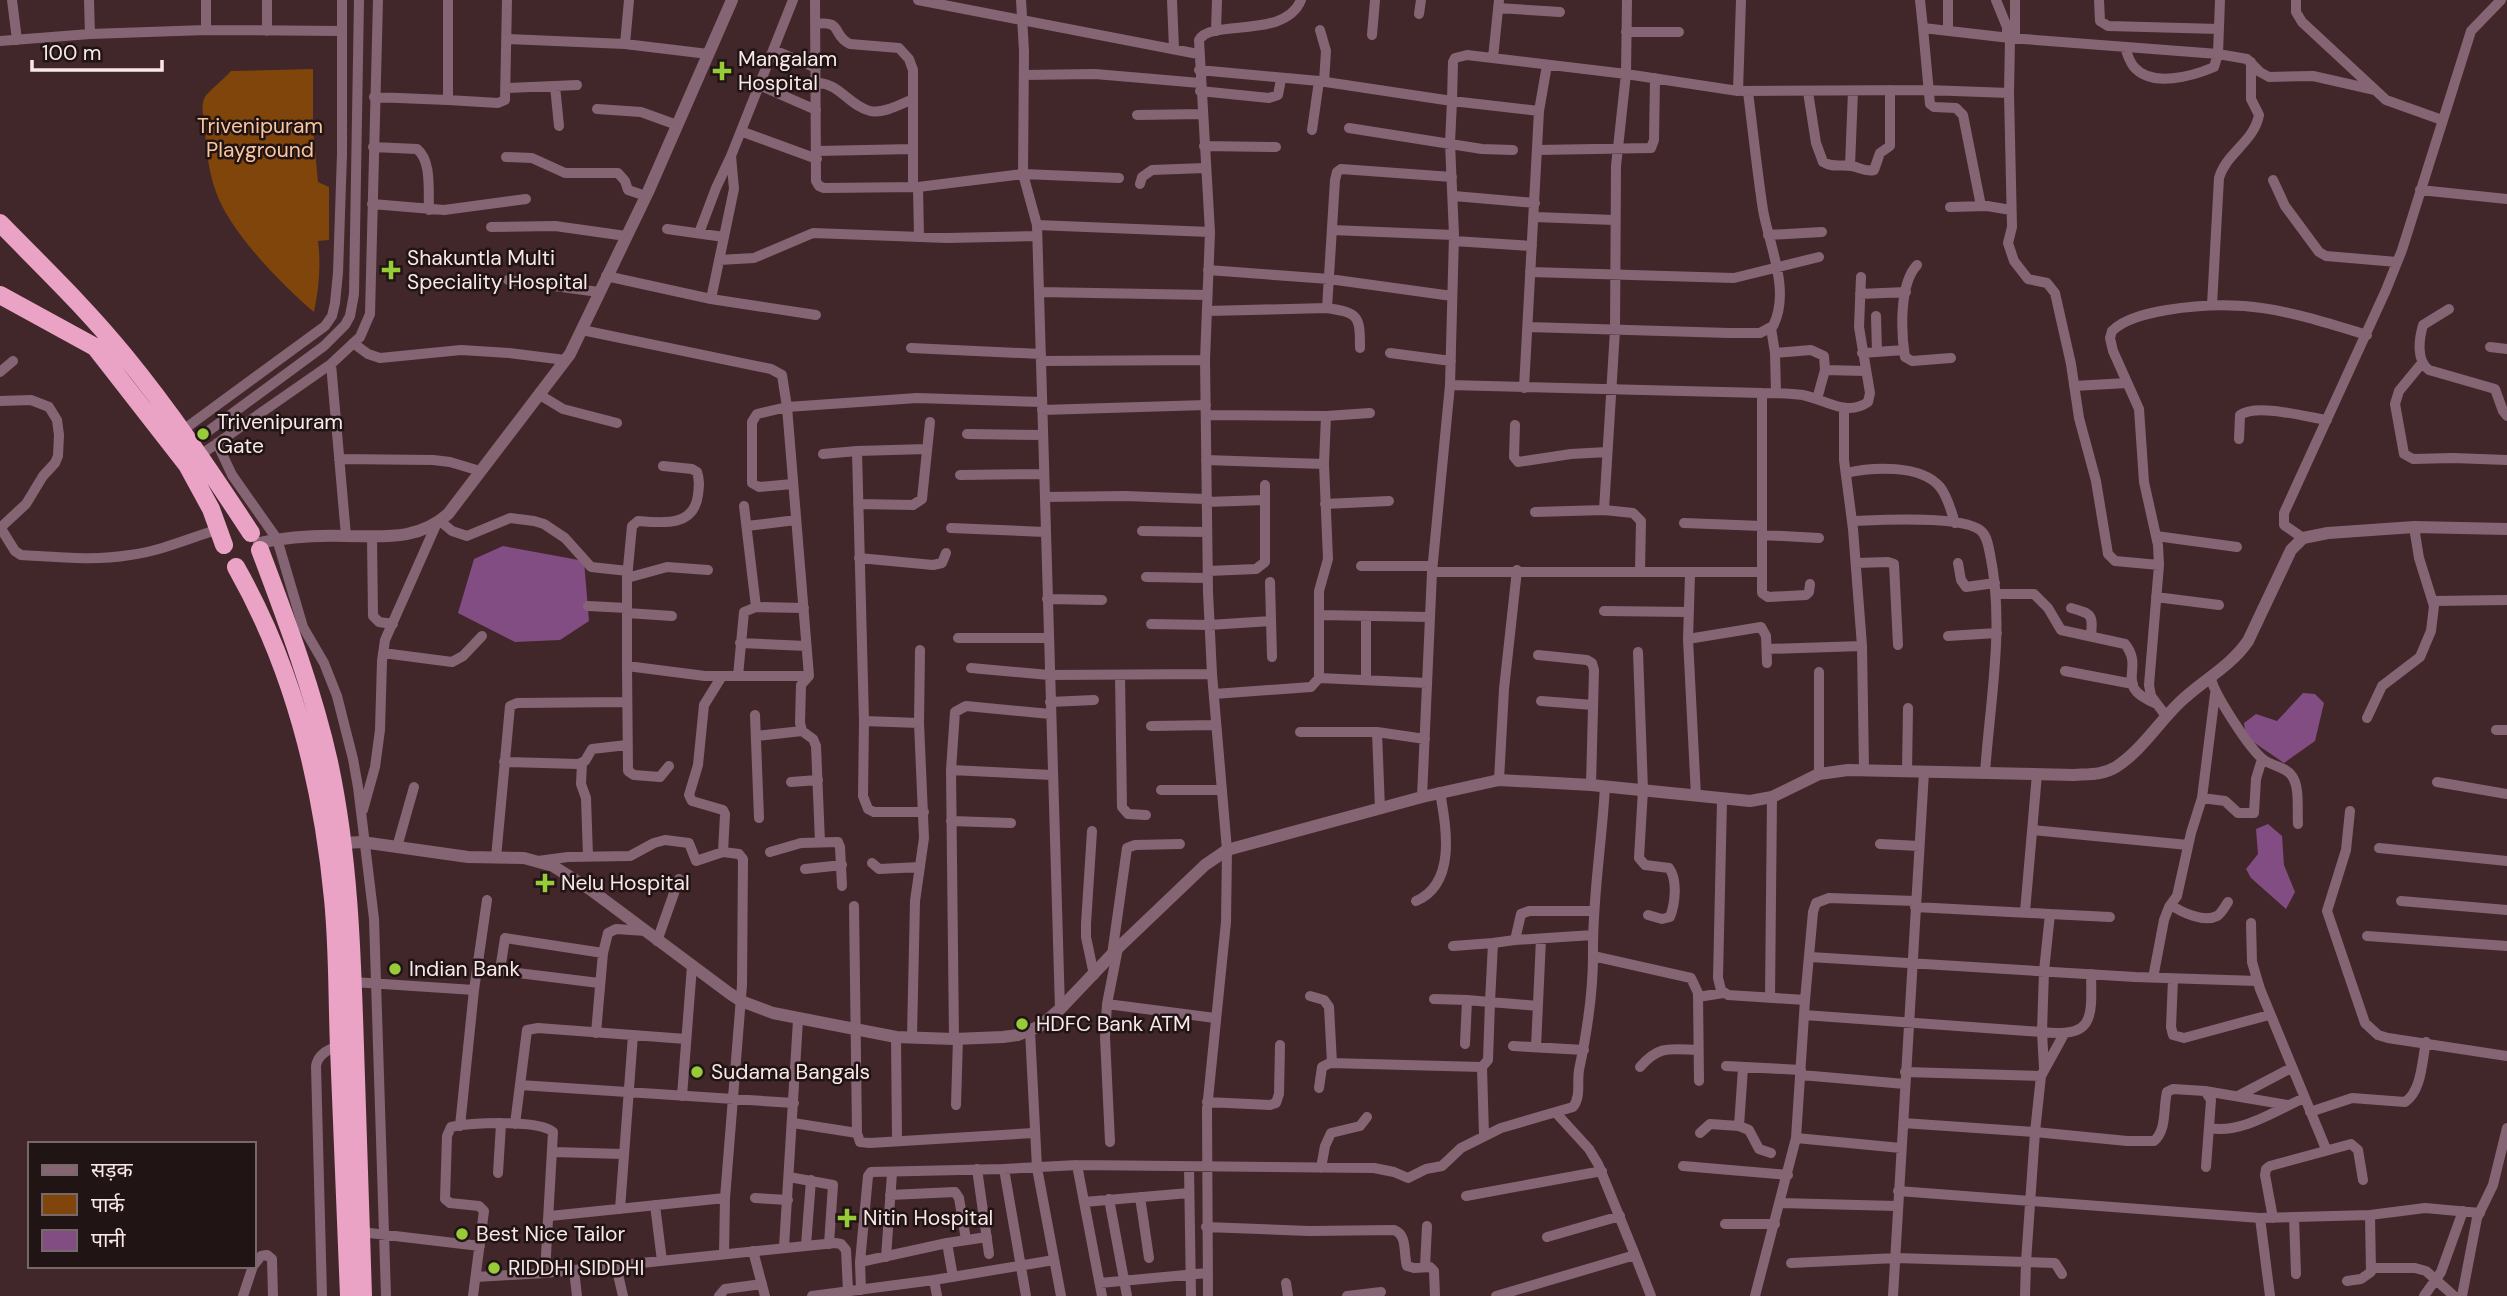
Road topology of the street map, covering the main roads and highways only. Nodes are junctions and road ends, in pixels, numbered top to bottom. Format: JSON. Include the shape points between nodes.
{"nodes":[{"id":1,"x":0,"y":223,"type":"edge"},
{"id":2,"x":0,"y":295,"type":"edge"},
{"id":3,"x":184,"y":448,"type":"junction"},
{"id":4,"x":221,"y":537,"type":"junction"},
{"id":5,"x":262,"y":541,"type":"junction"},
{"id":6,"x":236,"y":567,"type":"junction"},
{"id":7,"x":349,"y":1296,"type":"edge"},
{"id":8,"x":363,"y":1296,"type":"edge"}],
"edges":[{"from":1,"to":3,"type":"highway","via":[[125,356]]},
{"from":2,"to":3,"type":"highway","via":[[95,347]]},
{"from":3,"to":4,"type":"highway"},
{"from":3,"to":5,"type":"highway"},
{"from":4,"to":5,"type":"highway","via":[[226,539],[237,531]]},
{"from":4,"to":6,"type":"highway","via":[[226,558]]},
{"from":5,"to":6,"type":"highway","via":[[255,562]]},
{"from":5,"to":8,"type":"highway","via":[[329,762],[347,875]]},
{"from":6,"to":7,"type":"highway","via":[[258,605],[285,671],[318,794],[334,902],[330,1050]]}]}
